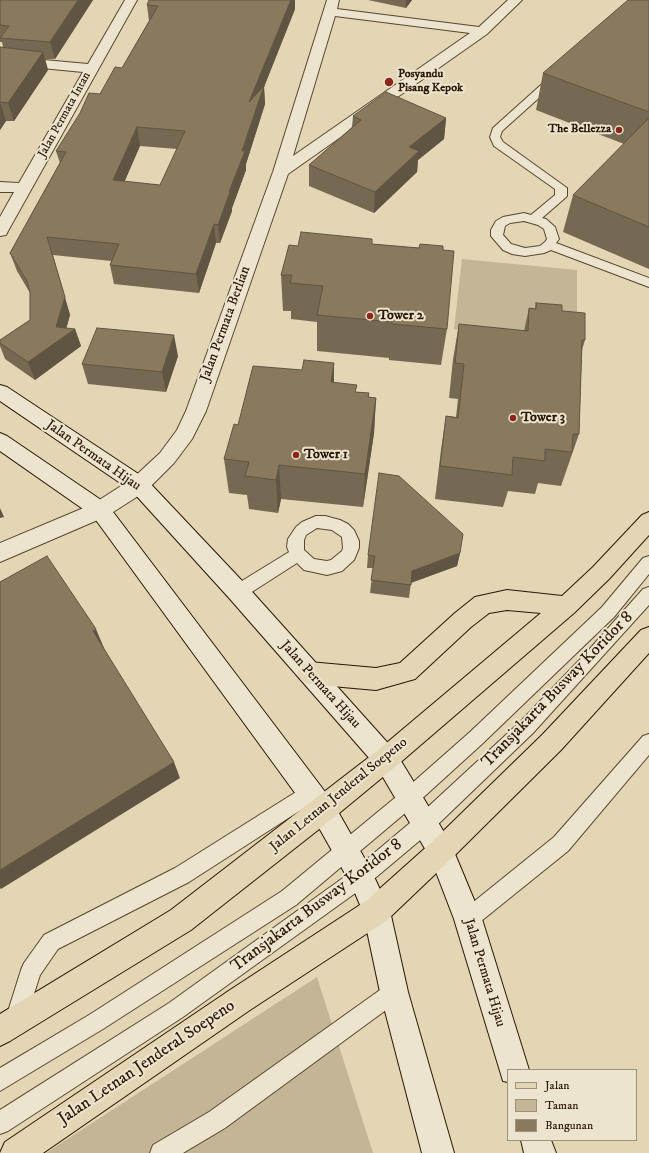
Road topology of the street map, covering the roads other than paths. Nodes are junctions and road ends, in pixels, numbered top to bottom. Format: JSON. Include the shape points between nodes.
{"nodes":[{"id":1,"x":131,"y":0,"type":"edge"},
{"id":2,"x":516,"y":0,"type":"edge"},
{"id":3,"x":332,"y":6,"type":"edge"},
{"id":4,"x":482,"y":31,"type":"junction"},
{"id":5,"x":0,"y":60,"type":"edge"},
{"id":6,"x":91,"y":68,"type":"junction"},
{"id":7,"x":564,"y":70,"type":"edge"},
{"id":8,"x":281,"y":172,"type":"junction"},
{"id":9,"x":0,"y":187,"type":"edge"},
{"id":10,"x":23,"y":188,"type":"junction"},
{"id":11,"x":534,"y":219,"type":"junction"},
{"id":12,"x":0,"y":231,"type":"edge"},
{"id":13,"x":550,"y":245,"type":"junction"},
{"id":14,"x":649,"y":283,"type":"edge"},
{"id":15,"x":0,"y":392,"type":"edge"},
{"id":16,"x":0,"y":441,"type":"edge"},
{"id":17,"x":139,"y":485,"type":"junction"},
{"id":18,"x":100,"y":510,"type":"junction"},
{"id":19,"x":649,"y":521,"type":"edge"},
{"id":20,"x":0,"y":553,"type":"edge"},
{"id":21,"x":298,"y":554,"type":"dead end"},
{"id":22,"x":649,"y":563,"type":"edge"},
{"id":23,"x":238,"y":592,"type":"junction"},
{"id":24,"x":649,"y":594,"type":"edge"},
{"id":25,"x":566,"y":606,"type":"junction"},
{"id":26,"x":649,"y":637,"type":"edge"},
{"id":27,"x":309,"y":673,"type":"junction"},
{"id":28,"x":649,"y":742,"type":"edge"},
{"id":29,"x":386,"y":759,"type":"junction"},
{"id":30,"x":408,"y":798,"type":"junction"},
{"id":31,"x":317,"y":802,"type":"junction"},
{"id":32,"x":424,"y":824,"type":"junction"},
{"id":33,"x":346,"y":850,"type":"junction"},
{"id":34,"x":441,"y":851,"type":"junction"},
{"id":35,"x":361,"y":877,"type":"junction"},
{"id":36,"x":376,"y":911,"type":"junction"},
{"id":37,"x":468,"y":919,"type":"junction"},
{"id":38,"x":394,"y":992,"type":"junction"},
{"id":39,"x":8,"y":1026,"type":"edge"},
{"id":40,"x":514,"y":1069,"type":"edge"},
{"id":41,"x":0,"y":1080,"type":"edge"},
{"id":42,"x":0,"y":1123,"type":"edge"},
{"id":43,"x":536,"y":1141,"type":"edge"},
{"id":44,"x":16,"y":1153,"type":"edge"},
{"id":45,"x":161,"y":1153,"type":"edge"},
{"id":46,"x":438,"y":1153,"type":"edge"},
{"id":47,"x":540,"y":1153,"type":"edge"}],
"edges":[{"from":1,"to":6,"type":"street","name":"Jalan Permata Intan"},
{"from":2,"to":4,"type":"street"},
{"from":3,"to":4,"type":"street"},
{"from":3,"to":8,"type":"street","name":"Jalan Permata Berlian"},
{"from":4,"to":8,"type":"street"},
{"from":5,"to":6,"type":"street"},
{"from":6,"to":10,"type":"street","name":"Jalan Permata Intan"},
{"from":7,"to":11,"type":"lane","via":[[497,130],[495,137],[498,144],[561,188],[561,196]]},
{"from":8,"to":17,"type":"street","name":"Jalan Permata Berlian","via":[[196,411],[176,446]]},
{"from":9,"to":10,"type":"street"},
{"from":10,"to":12,"type":"street","name":"Jalan Permata Intan"},
{"from":11,"to":13,"type":"lane","via":[[549,227],[553,239]]},
{"from":11,"to":13,"type":"lane","via":[[524,217],[507,220],[500,224],[497,236],[507,247],[521,252],[544,250]]},
{"from":13,"to":14,"type":"lane"},
{"from":15,"to":17,"type":"street","name":"Jalan Permata Hijau"},
{"from":16,"to":18,"type":"street"},
{"from":17,"to":18,"type":"street","name":"Jalan Permata Berlian"},
{"from":17,"to":23,"type":"street","name":"Jalan Permata Hijau"},
{"from":18,"to":20,"type":"street","name":"Jalan Permata Berlian"},
{"from":18,"to":31,"type":"street"},
{"from":19,"to":25,"type":"main road","name":"Jalan Letnan Jenderal Soepeno"},
{"from":21,"to":23,"type":"lane"},
{"from":22,"to":30,"type":"lane","name":"Transjakarta Busway Koridor 8","via":[[608,612],[476,738]]},
{"from":23,"to":27,"type":"street","name":"Jalan Permata Hijau"},
{"from":24,"to":32,"type":"lane","name":"Transjakarta Busway Koridor 8","via":[[526,727]]},
{"from":25,"to":27,"type":"main road","via":[[507,600],[483,604],[408,672],[376,679]]},
{"from":25,"to":29,"type":"main road","name":"Jalan Letnan Jenderal Soepeno"},
{"from":26,"to":34,"type":"main road","name":"Jalan Letnan Jenderal Soepeno","via":[[552,742]]},
{"from":27,"to":29,"type":"street","name":"Jalan Permata Hijau"},
{"from":28,"to":37,"type":"lane","via":[[562,844]]},
{"from":29,"to":30,"type":"street","name":"Jalan Permata Hijau"},
{"from":29,"to":31,"type":"main road","name":"Jalan Letnan Jenderal Soepeno"},
{"from":30,"to":32,"type":"street","name":"Jalan Permata Hijau"},
{"from":30,"to":33,"type":"lane","name":"Transjakarta Busway Koridor 8"},
{"from":31,"to":33,"type":"street"},
{"from":31,"to":39,"type":"main road","name":"Jalan Letnan Jenderal Soepeno","via":[[181,920]]},
{"from":31,"to":39,"type":"lane","via":[[51,942],[31,970]]},
{"from":32,"to":34,"type":"street","name":"Jalan Permata Hijau"},
{"from":32,"to":35,"type":"lane","name":"Transjakarta Busway Koridor 8"},
{"from":33,"to":35,"type":"street"},
{"from":33,"to":41,"type":"lane","name":"Transjakarta Busway Koridor 8","via":[[289,898],[96,1022]]},
{"from":34,"to":36,"type":"main road","name":"Jalan Letnan Jenderal Soepeno"},
{"from":34,"to":37,"type":"street","name":"Jalan Permata Hijau"},
{"from":35,"to":36,"type":"street"},
{"from":35,"to":42,"type":"lane","name":"Transjakarta Busway Koridor 8","via":[[176,1010]]},
{"from":36,"to":38,"type":"street"},
{"from":36,"to":44,"type":"main road","name":"Jalan Letnan Jenderal Soepeno","via":[[240,1000]]},
{"from":37,"to":40,"type":"street","name":"Jalan Permata Hijau"},
{"from":38,"to":45,"type":"lane","via":[[216,1120]]},
{"from":38,"to":46,"type":"street"},
{"from":43,"to":47,"type":"street"}]}
